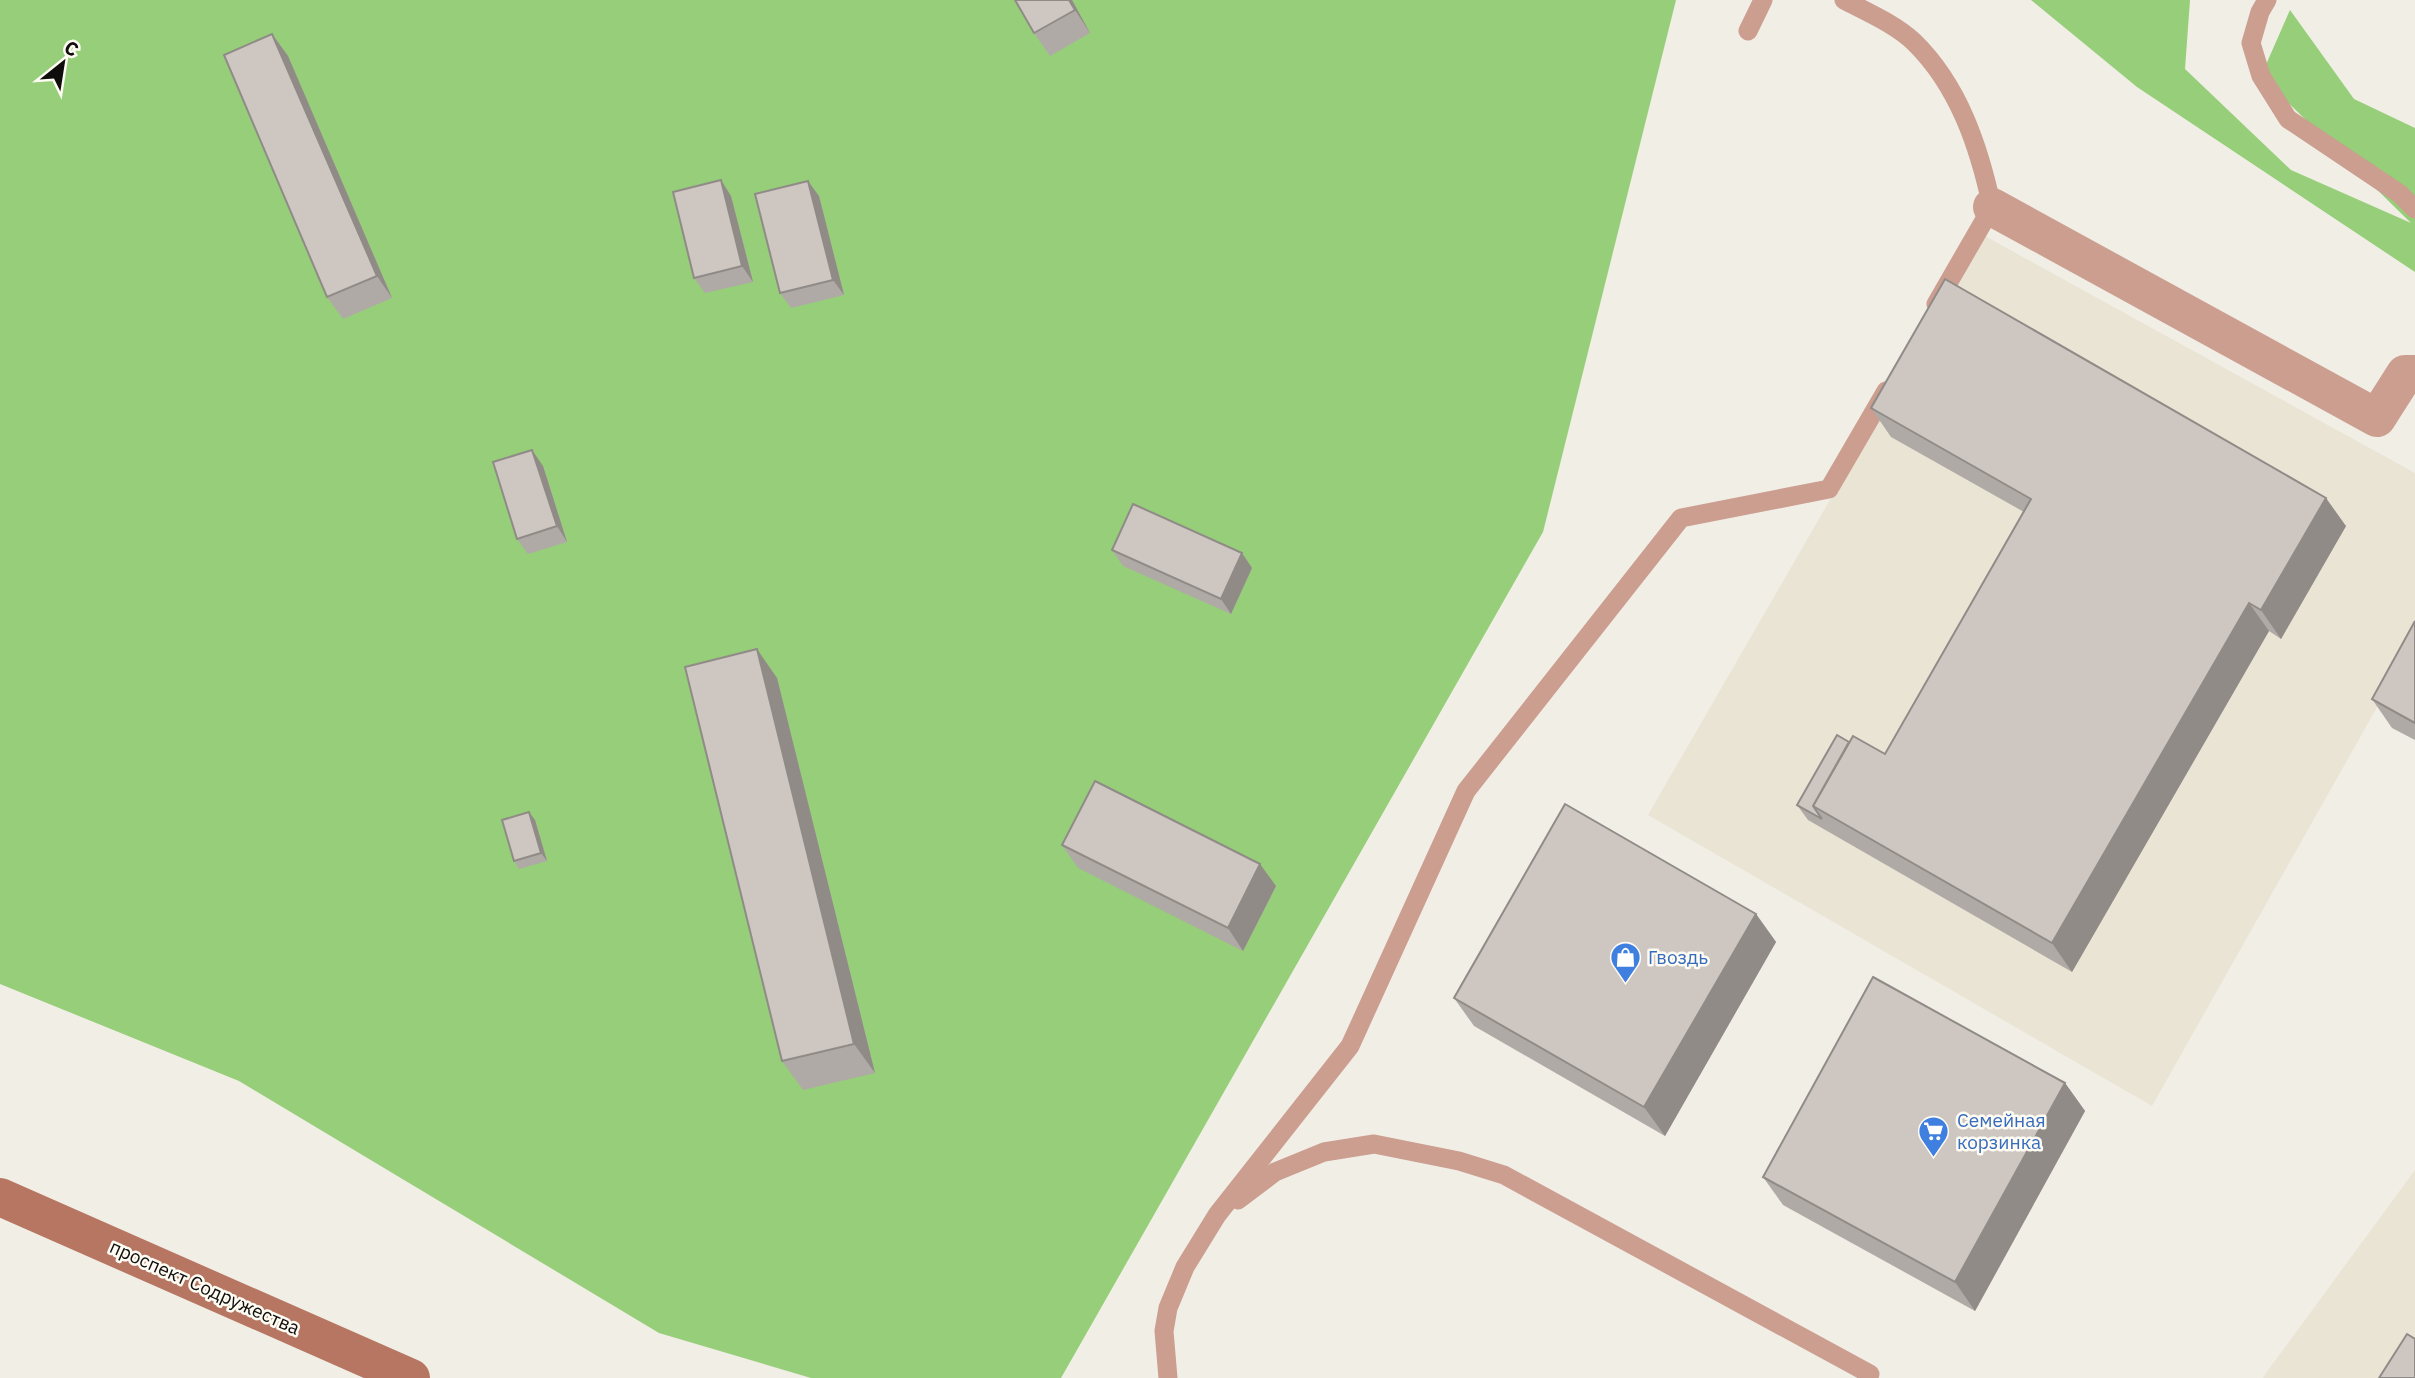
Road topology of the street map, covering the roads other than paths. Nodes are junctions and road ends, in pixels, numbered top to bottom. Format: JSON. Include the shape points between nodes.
{"nodes":[{"id":1,"x":1763,"y":0,"type":"edge"},
{"id":2,"x":1844,"y":0,"type":"edge"},
{"id":3,"x":2267,"y":0,"type":"edge"},
{"id":4,"x":1748,"y":31,"type":"dead end"},
{"id":5,"x":1992,"y":208,"type":"junction"},
{"id":6,"x":2415,"y":209,"type":"edge"},
{"id":7,"x":1924,"y":325,"type":"edge"},
{"id":8,"x":1897,"y":372,"type":"edge"},
{"id":9,"x":2415,"y":374,"type":"edge"},
{"id":10,"x":0,"y":1196,"type":"edge"},
{"id":11,"x":1217,"y":1215,"type":"junction"},
{"id":12,"x":1870,"y":1374,"type":"dead end"},
{"id":13,"x":411,"y":1378,"type":"edge"},
{"id":14,"x":1168,"y":1378,"type":"edge"}],
"edges":[{"from":1,"to":4,"type":"lane"},
{"from":2,"to":5,"type":"lane","via":[[1913,42],[1950,87],[1982,163]]},
{"from":3,"to":6,"type":"lane","via":[[2251,43],[2261,76],[2288,119],[2400,194]]},
{"from":5,"to":7,"type":"lane"},
{"from":5,"to":9,"type":"street","via":[[2377,418],[2404,374]]},
{"from":8,"to":11,"type":"lane","via":[[1829,489],[1681,518],[1466,792],[1350,1046]]},
{"from":10,"to":13,"type":"main road","name":"проспект Содружества"},
{"from":11,"to":12,"type":"lane","via":[[1275,1172],[1324,1152],[1374,1144],[1459,1161],[1504,1175]]},
{"from":11,"to":14,"type":"lane","via":[[1185,1267],[1168,1308],[1164,1331]]}]}
